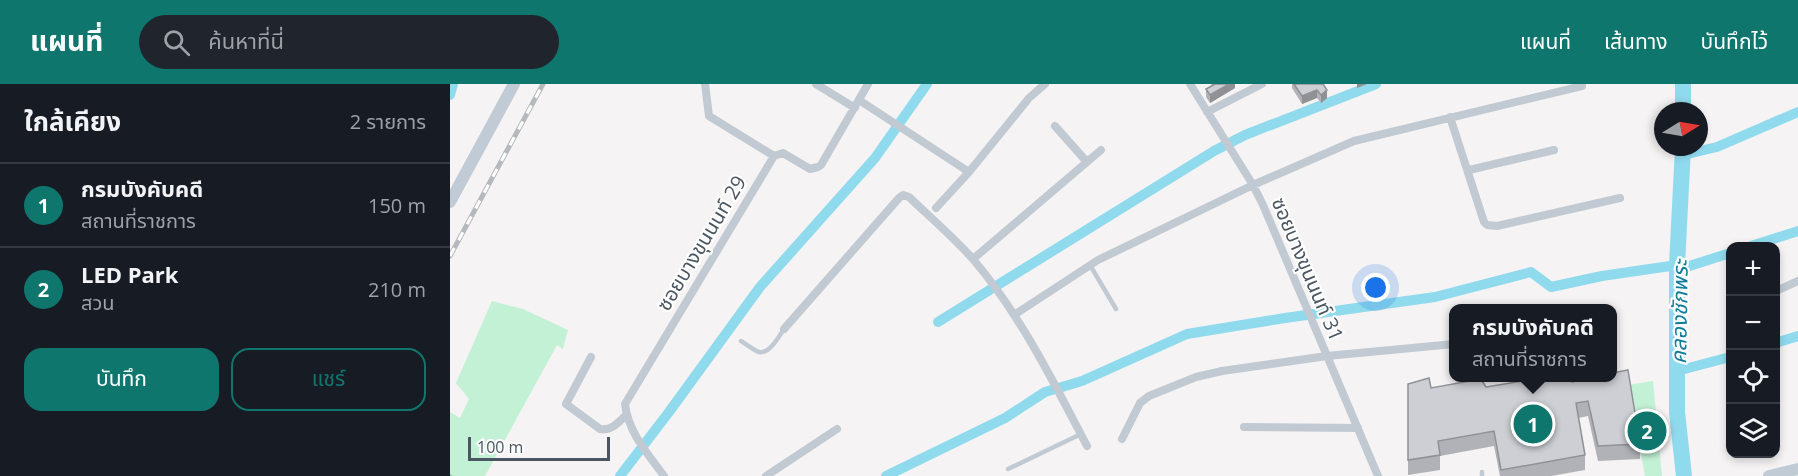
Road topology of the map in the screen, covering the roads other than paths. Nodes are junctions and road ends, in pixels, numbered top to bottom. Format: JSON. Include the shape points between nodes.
{"nodes":[{"id":1,"x":514,"y":84,"type":"edge"},
{"id":2,"x":705,"y":84,"type":"edge"},
{"id":3,"x":816,"y":84,"type":"edge"},
{"id":4,"x":868,"y":84,"type":"edge"},
{"id":5,"x":1045,"y":84,"type":"edge"},
{"id":6,"x":1190,"y":84,"type":"edge"},
{"id":7,"x":1262,"y":84,"type":"edge"},
{"id":8,"x":1582,"y":86,"type":"dead end"},
{"id":9,"x":857,"y":104,"type":"junction"},
{"id":10,"x":1207,"y":112,"type":"junction"},
{"id":11,"x":1450,"y":117,"type":"junction"},
{"id":12,"x":1055,"y":126,"type":"dead end"},
{"id":13,"x":1101,"y":150,"type":"dead end"},
{"id":14,"x":1554,"y":150,"type":"dead end"},
{"id":15,"x":774,"y":156,"type":"junction"},
{"id":16,"x":1087,"y":162,"type":"junction"},
{"id":17,"x":1469,"y":170,"type":"junction"},
{"id":18,"x":969,"y":172,"type":"junction"},
{"id":19,"x":1252,"y":185,"type":"junction"},
{"id":20,"x":1620,"y":198,"type":"dead end"},
{"id":21,"x":450,"y":202,"type":"edge"},
{"id":22,"x":936,"y":208,"type":"dead end"},
{"id":23,"x":973,"y":259,"type":"junction"},
{"id":24,"x":1090,"y":265,"type":"junction"},
{"id":25,"x":1798,"y":281,"type":"edge"},
{"id":26,"x":1780,"y":289,"type":"edge"},
{"id":27,"x":1116,"y":309,"type":"dead end"},
{"id":28,"x":1014,"y":315,"type":"junction"},
{"id":29,"x":784,"y":329,"type":"joint"},
{"id":30,"x":741,"y":341,"type":"dead end"},
{"id":31,"x":1449,"y":344,"type":"edge"},
{"id":32,"x":1327,"y":356,"type":"junction"},
{"id":33,"x":591,"y":357,"type":"dead end"},
{"id":34,"x":626,"y":415,"type":"junction"},
{"id":35,"x":1244,"y":427,"type":"dead end"},
{"id":36,"x":1358,"y":428,"type":"junction"},
{"id":37,"x":837,"y":429,"type":"dead end"},
{"id":38,"x":1081,"y":434,"type":"junction"},
{"id":39,"x":1122,"y":439,"type":"dead end"},
{"id":40,"x":1087,"y":446,"type":"dead end"},
{"id":41,"x":1008,"y":469,"type":"dead end"},
{"id":42,"x":1798,"y":469,"type":"edge"},
{"id":43,"x":664,"y":476,"type":"edge"},
{"id":44,"x":766,"y":476,"type":"edge"},
{"id":45,"x":1378,"y":476,"type":"edge"},
{"id":46,"x":1771,"y":476,"type":"edge"}],
"edges":[{"from":1,"to":21,"type":"main road"},
{"from":2,"to":15,"type":"street","via":[[709,116]]},
{"from":3,"to":9,"type":"street"},
{"from":4,"to":9,"type":"street"},
{"from":5,"to":18,"type":"street"},
{"from":6,"to":10,"type":"street","name":"ซอยบางขุนนนท์ 31"},
{"from":7,"to":10,"type":"street"},
{"from":8,"to":11,"type":"street"},
{"from":9,"to":15,"type":"street","via":[[818,167],[810,169],[783,153]]},
{"from":9,"to":18,"type":"street"},
{"from":10,"to":19,"type":"street","name":"ซอยบางขุนนนท์ 31"},
{"from":11,"to":17,"type":"street"},
{"from":11,"to":19,"type":"street","via":[[1354,141]]},
{"from":12,"to":16,"type":"street"},
{"from":13,"to":16,"type":"street"},
{"from":14,"to":17,"type":"street"},
{"from":15,"to":34,"type":"street","name":"ซอยบางขุนนนท์ 29","via":[[625,404]]},
{"from":16,"to":23,"type":"street"},
{"from":17,"to":20,"type":"street","via":[[1484,222],[1491,226]]},
{"from":18,"to":22,"type":"street"},
{"from":19,"to":24,"type":"street"},
{"from":19,"to":32,"type":"street","name":"ซอยบางขุนนนท์ 31"},
{"from":23,"to":28,"type":"street"},
{"from":23,"to":29,"type":"street","via":[[947,231],[903,195]]},
{"from":24,"to":27,"type":"lane"},
{"from":24,"to":28,"type":"street"},
{"from":25,"to":26,"type":"street"},
{"from":28,"to":38,"type":"street"},
{"from":29,"to":30,"type":"lane","via":[[765,351],[759,352]]},
{"from":31,"to":32,"type":"street"},
{"from":32,"to":36,"type":"street","name":"ซอยบางขุนนนท์ 31"},
{"from":32,"to":39,"type":"street","via":[[1222,371],[1169,387],[1140,403]]},
{"from":33,"to":34,"type":"street","via":[[566,404],[600,429],[610,429]]},
{"from":34,"to":43,"type":"street"},
{"from":35,"to":36,"type":"street"},
{"from":36,"to":45,"type":"street","name":"ซอยบางขุนนนท์ 31"},
{"from":37,"to":44,"type":"street"},
{"from":38,"to":40,"type":"street"},
{"from":38,"to":41,"type":"lane"},
{"from":42,"to":46,"type":"main road"}]}
